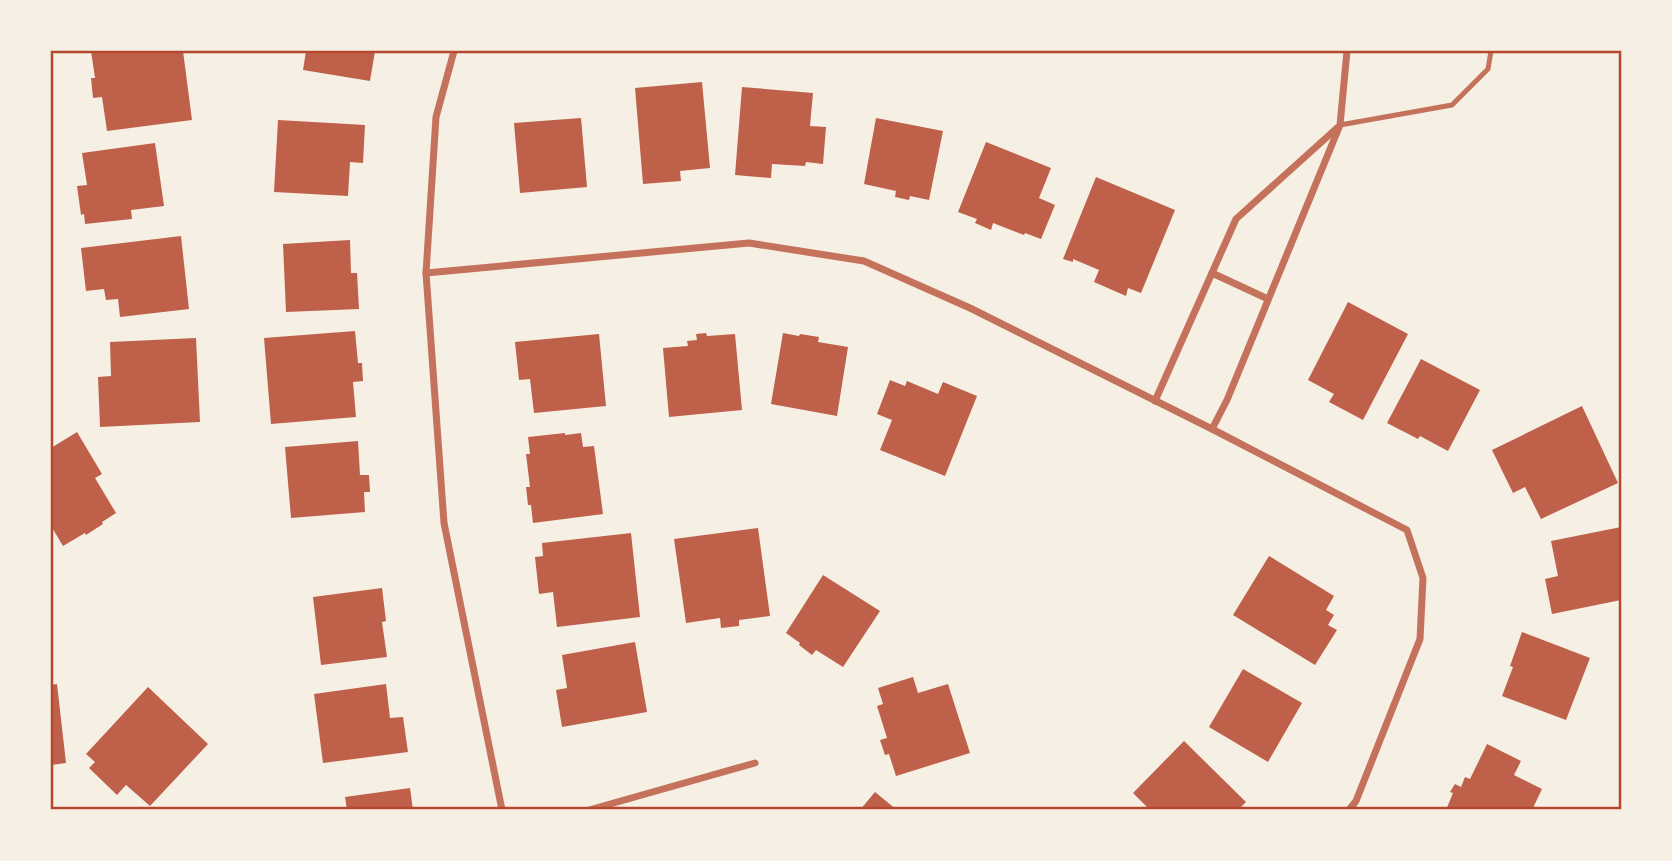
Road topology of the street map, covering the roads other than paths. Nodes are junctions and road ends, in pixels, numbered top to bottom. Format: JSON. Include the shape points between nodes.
{"nodes":[{"id":1,"x":454,"y":51,"type":"edge"},
{"id":2,"x":1348,"y":51,"type":"edge"},
{"id":3,"x":1491,"y":51,"type":"edge"},
{"id":4,"x":1340,"y":125,"type":"junction"},
{"id":5,"x":426,"y":273,"type":"junction"},
{"id":6,"x":1212,"y":273,"type":"junction"},
{"id":7,"x":1268,"y":299,"type":"junction"},
{"id":8,"x":1155,"y":401,"type":"junction"},
{"id":9,"x":1212,"y":429,"type":"junction"},
{"id":10,"x":755,"y":764,"type":"dead end"},
{"id":11,"x":502,"y":810,"type":"edge"},
{"id":12,"x":589,"y":810,"type":"edge"},
{"id":13,"x":1349,"y":810,"type":"edge"}],
"edges":[{"from":1,"to":5,"type":"street","via":[[436,117]]},
{"from":2,"to":4,"type":"street"},
{"from":3,"to":4,"type":"lane","via":[[1488,69],[1452,105]]},
{"from":4,"to":6,"type":"street","via":[[1236,219]]},
{"from":4,"to":7,"type":"street"},
{"from":5,"to":8,"type":"street","via":[[749,243],[864,261],[970,308]]},
{"from":5,"to":11,"type":"street","via":[[444,523]]},
{"from":6,"to":7,"type":"street"},
{"from":6,"to":8,"type":"street"},
{"from":7,"to":9,"type":"street"},
{"from":8,"to":9,"type":"street"},
{"from":9,"to":13,"type":"street","via":[[1407,530],[1423,578],[1420,639]]},
{"from":10,"to":12,"type":"street"}]}
